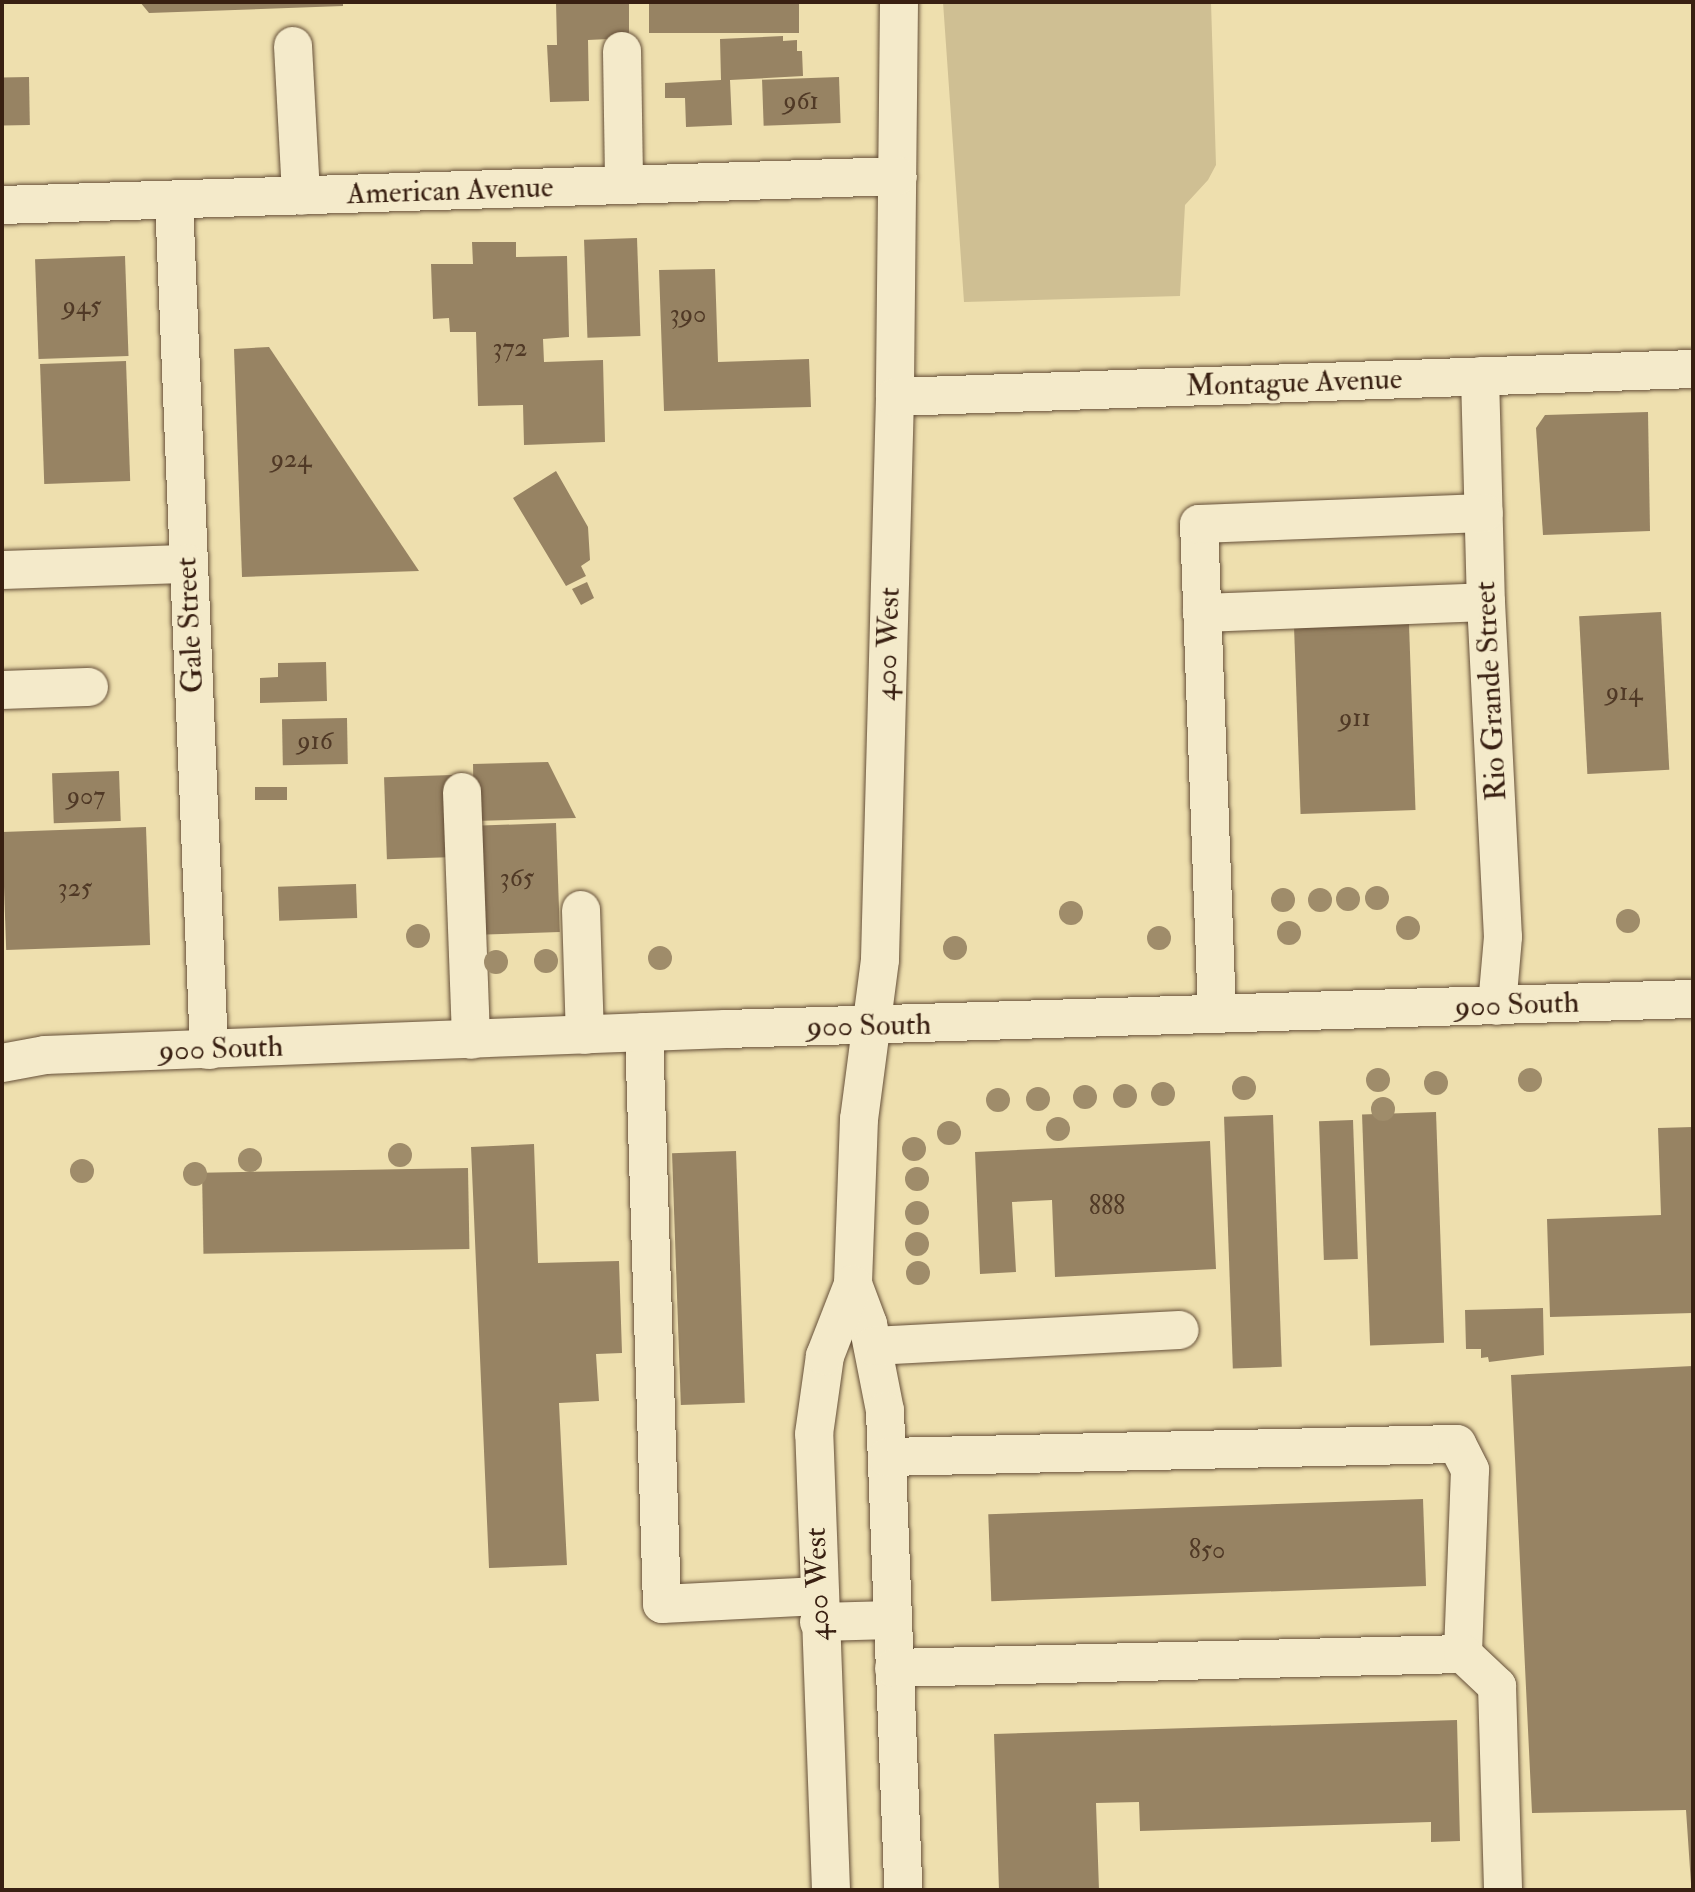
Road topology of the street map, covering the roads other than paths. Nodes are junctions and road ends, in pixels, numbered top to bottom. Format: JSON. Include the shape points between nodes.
{"nodes":[{"id":1,"x":899,"y":2,"type":"edge"},
{"id":2,"x":293,"y":46,"type":"dead end"},
{"id":3,"x":622,"y":51,"type":"dead end"},
{"id":4,"x":898,"y":176,"type":"junction"},
{"id":5,"x":624,"y":185,"type":"junction"},
{"id":6,"x":301,"y":196,"type":"junction"},
{"id":7,"x":174,"y":200,"type":"junction"},
{"id":8,"x":2,"y":205,"type":"edge"},
{"id":9,"x":1693,"y":369,"type":"edge"},
{"id":10,"x":1480,"y":376,"type":"junction"},
{"id":11,"x":895,"y":397,"type":"junction"},
{"id":12,"x":1484,"y":513,"type":"junction"},
{"id":13,"x":187,"y":564,"type":"junction"},
{"id":14,"x":2,"y":570,"type":"edge"},
{"id":15,"x":1486,"y":602,"type":"junction"},
{"id":16,"x":1202,"y":613,"type":"junction"},
{"id":17,"x":89,"y":687,"type":"dead end"},
{"id":18,"x":2,"y":690,"type":"edge"},
{"id":19,"x":462,"y":792,"type":"dead end"},
{"id":20,"x":581,"y":910,"type":"dead end"},
{"id":21,"x":1693,"y":999,"type":"edge"},
{"id":22,"x":1497,"y":1006,"type":"junction"},
{"id":23,"x":1217,"y":1013,"type":"junction"},
{"id":24,"x":869,"y":1026,"type":"junction"},
{"id":25,"x":644,"y":1032,"type":"junction"},
{"id":26,"x":585,"y":1035,"type":"junction"},
{"id":27,"x":471,"y":1040,"type":"junction"},
{"id":28,"x":2,"y":1047,"type":"edge"},
{"id":29,"x":209,"y":1050,"type":"junction"},
{"id":30,"x":45,"y":1055,"type":"junction"},
{"id":31,"x":2,"y":1056,"type":"edge"},
{"id":32,"x":2,"y":1063,"type":"edge"},
{"id":33,"x":853,"y":1284,"type":"junction"},
{"id":34,"x":1180,"y":1330,"type":"dead end"},
{"id":35,"x":873,"y":1346,"type":"junction"},
{"id":36,"x":887,"y":1457,"type":"junction"},
{"id":37,"x":819,"y":1609,"type":"junction"},
{"id":38,"x":892,"y":1620,"type":"junction"},
{"id":39,"x":1463,"y":1654,"type":"junction"},
{"id":40,"x":894,"y":1668,"type":"junction"},
{"id":41,"x":831,"y":1890,"type":"edge"},
{"id":42,"x":903,"y":1890,"type":"edge"},
{"id":43,"x":1503,"y":1890,"type":"edge"}],
"edges":[{"from":1,"to":4,"type":"street","name":"400 West"},
{"from":2,"to":6,"type":"street"},
{"from":3,"to":5,"type":"street"},
{"from":4,"to":5,"type":"street","name":"American Avenue"},
{"from":4,"to":11,"type":"street","name":"400 West"},
{"from":5,"to":6,"type":"street","name":"American Avenue"},
{"from":6,"to":7,"type":"street","name":"American Avenue"},
{"from":7,"to":8,"type":"street","name":"American Avenue"},
{"from":7,"to":13,"type":"street","name":"Gale Street"},
{"from":9,"to":10,"type":"street","name":"Montague Avenue"},
{"from":10,"to":11,"type":"street","name":"Montague Avenue"},
{"from":10,"to":12,"type":"street","name":"Rio Grande Street"},
{"from":11,"to":24,"type":"street","name":"400 West","via":[[880,960]]},
{"from":12,"to":15,"type":"street","name":"Rio Grande Street"},
{"from":12,"to":16,"type":"street","via":[[1199,524]]},
{"from":13,"to":14,"type":"street"},
{"from":13,"to":29,"type":"street","name":"Gale Street"},
{"from":15,"to":16,"type":"street"},
{"from":15,"to":22,"type":"street","name":"Rio Grande Street","via":[[1503,937]]},
{"from":16,"to":23,"type":"street"},
{"from":17,"to":18,"type":"street"},
{"from":19,"to":27,"type":"street"},
{"from":20,"to":26,"type":"street"},
{"from":21,"to":22,"type":"street","name":"900 South"},
{"from":22,"to":23,"type":"street","name":"900 South"},
{"from":23,"to":24,"type":"street","name":"900 South"},
{"from":24,"to":25,"type":"street","name":"900 South"},
{"from":24,"to":33,"type":"street","name":"400 West","via":[[859,1119]]},
{"from":25,"to":26,"type":"street","name":"900 South"},
{"from":25,"to":37,"type":"street","via":[[662,1604]]},
{"from":26,"to":27,"type":"street","name":"900 South"},
{"from":27,"to":29,"type":"street","name":"900 South"},
{"from":28,"to":30,"type":"street","name":"900 South"},
{"from":29,"to":30,"type":"street","name":"900 South"},
{"from":30,"to":31,"type":"street"},
{"from":30,"to":32,"type":"street","name":"900 South"},
{"from":33,"to":35,"type":"street","name":"400 West"},
{"from":33,"to":37,"type":"street","name":"400 West","via":[[825,1356],[816,1407]]},
{"from":34,"to":35,"type":"street"},
{"from":35,"to":36,"type":"street","name":"400 West"},
{"from":36,"to":38,"type":"street","name":"400 West"},
{"from":36,"to":39,"type":"street","via":[[1457,1444],[1470,1470]]},
{"from":37,"to":38,"type":"street"},
{"from":37,"to":41,"type":"street","name":"400 West"},
{"from":38,"to":40,"type":"street","name":"400 West"},
{"from":39,"to":40,"type":"street"},
{"from":39,"to":43,"type":"street","via":[[1497,1686]]},
{"from":40,"to":42,"type":"street","name":"400 West"}]}
